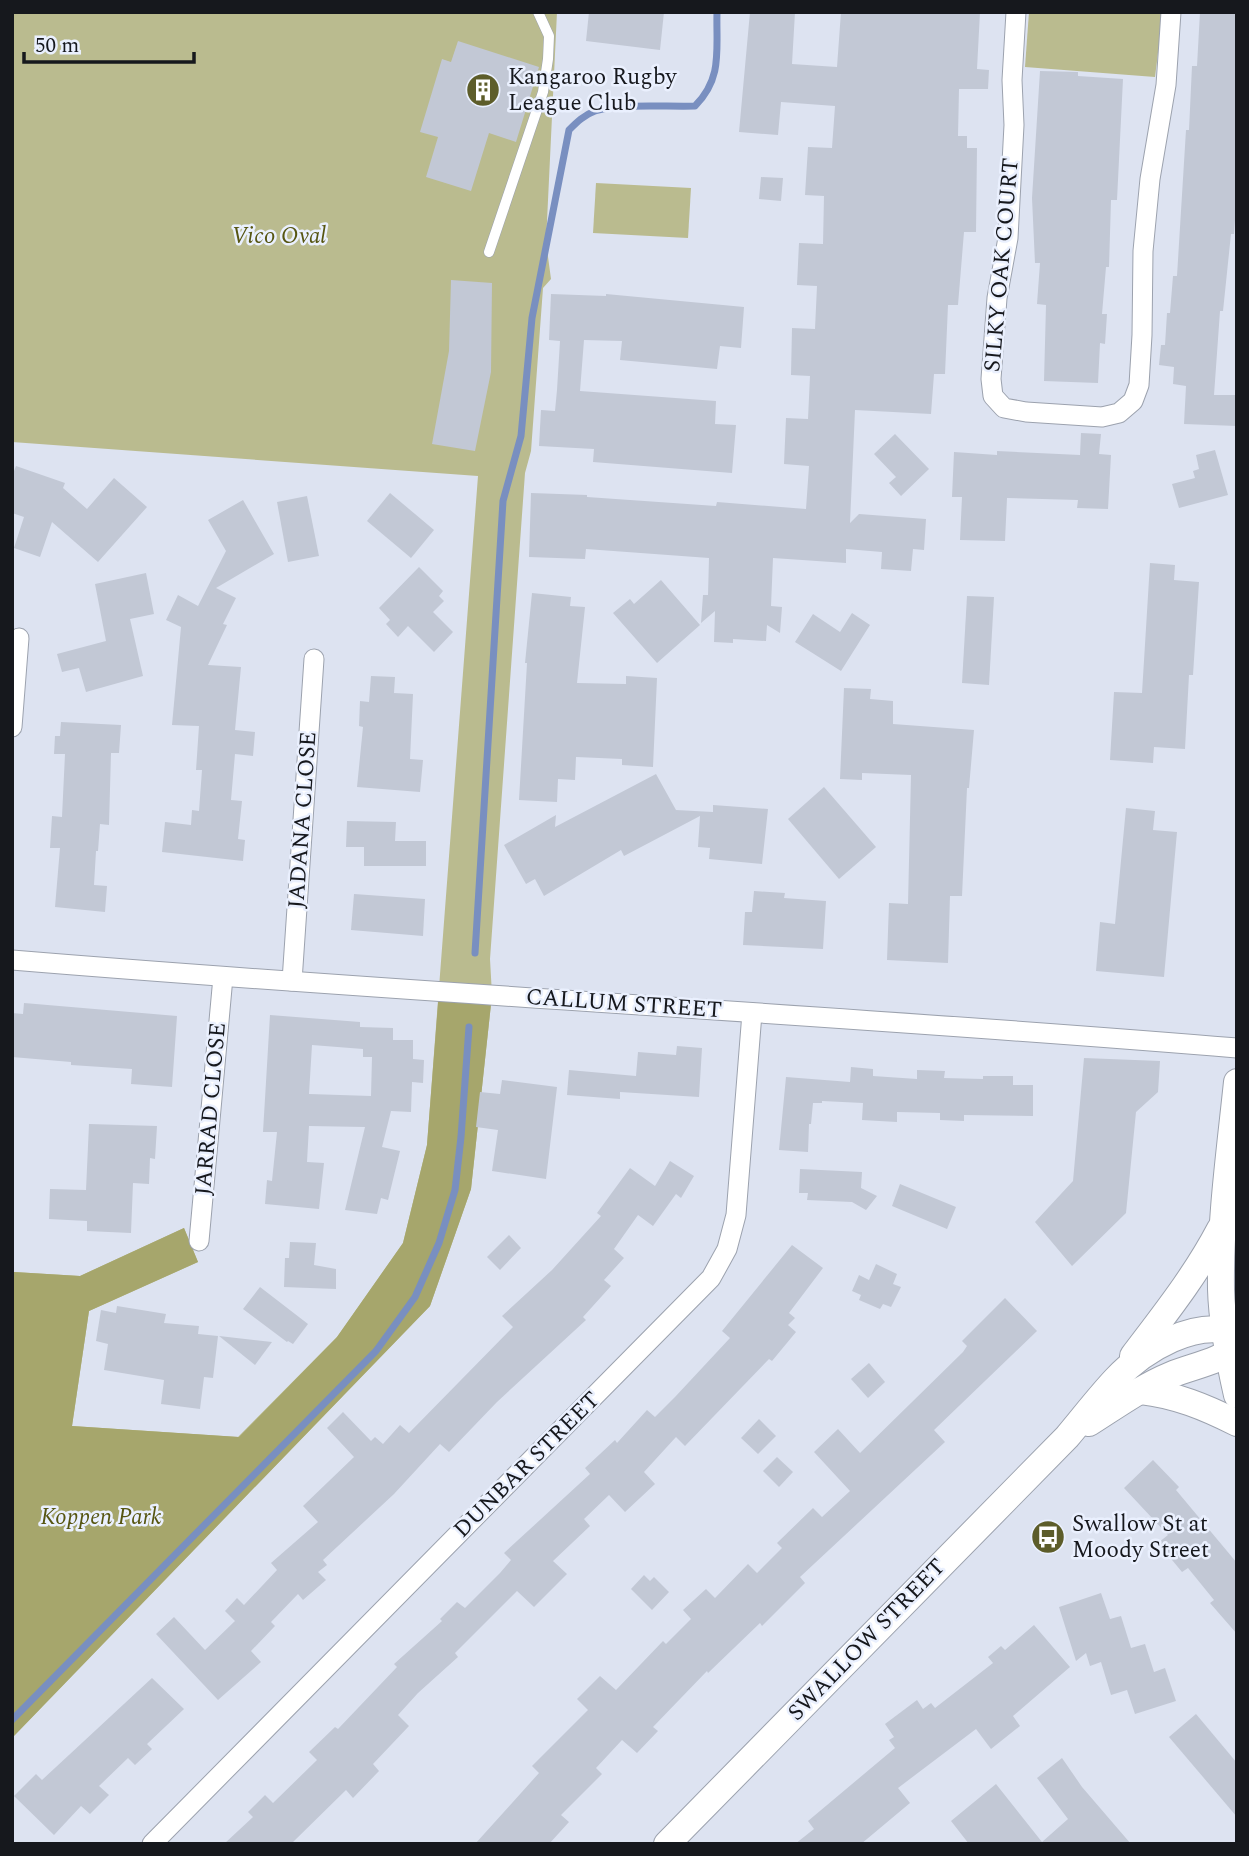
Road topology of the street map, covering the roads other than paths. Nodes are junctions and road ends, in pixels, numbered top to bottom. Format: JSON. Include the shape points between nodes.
{"nodes":[{"id":1,"x":538,"y":12,"type":"edge"},
{"id":2,"x":1016,"y":12,"type":"edge"},
{"id":3,"x":1171,"y":12,"type":"edge"},
{"id":4,"x":489,"y":252,"type":"dead end"},
{"id":5,"x":19,"y":638,"type":"dead end"},
{"id":6,"x":314,"y":659,"type":"dead end"},
{"id":7,"x":12,"y":727,"type":"edge"},
{"id":8,"x":12,"y":960,"type":"edge"},
{"id":9,"x":223,"y":978,"type":"junction"},
{"id":10,"x":292,"y":981,"type":"junction"},
{"id":11,"x":751,"y":1013,"type":"junction"},
{"id":12,"x":1237,"y":1048,"type":"edge"},
{"id":13,"x":1237,"y":1082,"type":"edge"},
{"id":14,"x":1224,"y":1221,"type":"junction"},
{"id":15,"x":199,"y":1241,"type":"dead end"},
{"id":16,"x":1231,"y":1341,"type":"edge"},
{"id":17,"x":1117,"y":1377,"type":"junction"},
{"id":18,"x":1140,"y":1391,"type":"junction"},
{"id":19,"x":1237,"y":1395,"type":"edge"},
{"id":20,"x":1237,"y":1423,"type":"edge"},
{"id":21,"x":1067,"y":1437,"type":"junction"},
{"id":22,"x":152,"y":1844,"type":"edge"},
{"id":23,"x":667,"y":1844,"type":"edge"}],
"edges":[{"from":1,"to":4,"type":"lane","via":[[549,36],[543,92]]},
{"from":2,"to":3,"type":"street","name":"SILKY OAK COURT","via":[[1008,238],[997,298],[990,379],[993,396],[1004,408],[1102,418],[1119,413],[1133,401],[1139,385],[1143,251],[1166,85]]},
{"from":5,"to":7,"type":"street"},
{"from":6,"to":10,"type":"street","name":"JADANA CLOSE"},
{"from":8,"to":9,"type":"street","name":"CALLUM STREET"},
{"from":9,"to":10,"type":"street","name":"CALLUM STREET"},
{"from":9,"to":15,"type":"street","name":"JARRAD CLOSE"},
{"from":10,"to":11,"type":"street","name":"CALLUM STREET"},
{"from":11,"to":12,"type":"street","name":"CALLUM STREET"},
{"from":11,"to":22,"type":"street","name":"DUNBAR STREET","via":[[736,1215],[727,1249],[711,1278]]},
{"from":13,"to":14,"type":"street"},
{"from":14,"to":16,"type":"street","via":[[1221,1288]]},
{"from":14,"to":17,"type":"street","via":[[1180,1296]]},
{"from":16,"to":17,"type":"street","name":"SWALLOW STREET","via":[[1187,1334]]},
{"from":16,"to":18,"type":"street","name":"SWALLOW STREET"},
{"from":16,"to":19,"type":"street"},
{"from":17,"to":21,"type":"street","name":"SWALLOW STREET"},
{"from":18,"to":20,"type":"street","via":[[1188,1400]]},
{"from":18,"to":21,"type":"street","name":"SWALLOW STREET"},
{"from":21,"to":23,"type":"street","name":"SWALLOW STREET"}]}
